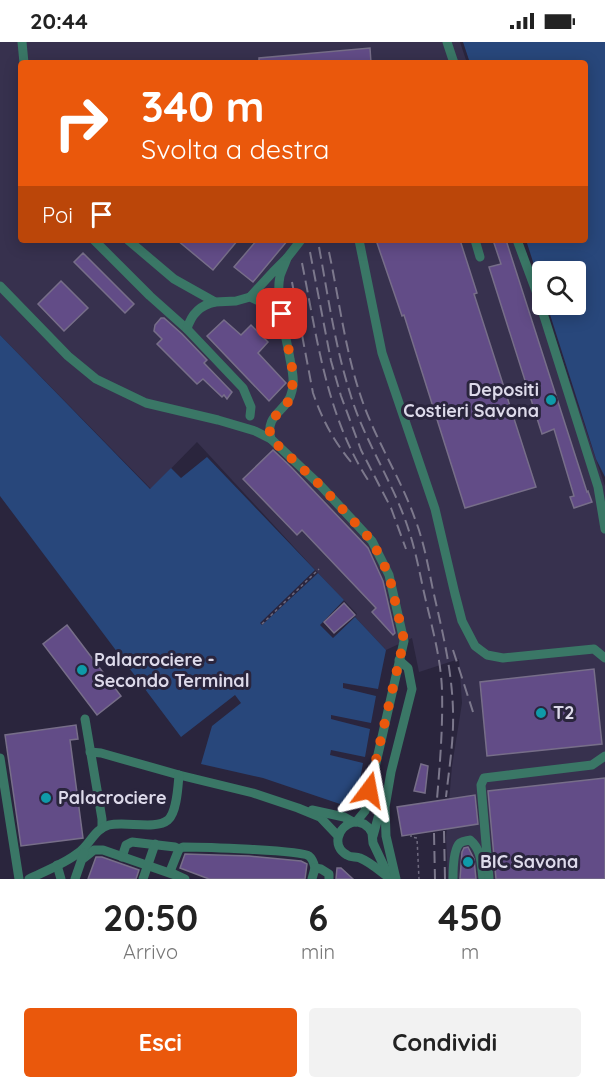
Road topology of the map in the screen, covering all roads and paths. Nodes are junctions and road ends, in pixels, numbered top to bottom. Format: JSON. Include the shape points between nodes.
{"nodes":[{"id":1,"x":22,"y":42,"type":"edge"},
{"id":2,"x":447,"y":42,"type":"edge"},
{"id":3,"x":24,"y":60,"type":"edge"},
{"id":4,"x":453,"y":60,"type":"edge"},
{"id":5,"x":97,"y":243,"type":"edge"},
{"id":6,"x":132,"y":243,"type":"edge"},
{"id":7,"x":299,"y":243,"type":"edge"},
{"id":8,"x":360,"y":243,"type":"edge"},
{"id":9,"x":476,"y":243,"type":"edge"},
{"id":10,"x":518,"y":243,"type":"edge"},
{"id":11,"x":480,"y":257,"type":"dead end"},
{"id":12,"x":287,"y":258,"type":"junction"},
{"id":13,"x":0,"y":286,"type":"edge"},
{"id":14,"x":250,"y":297,"type":"junction"},
{"id":15,"x":214,"y":302,"type":"junction"},
{"id":16,"x":282,"y":314,"type":"junction"},
{"id":17,"x":187,"y":329,"type":"junction"},
{"id":18,"x":250,"y":416,"type":"dead end"},
{"id":19,"x":271,"y":439,"type":"junction"},
{"id":20,"x":600,"y":503,"type":"junction"},
{"id":21,"x":605,"y":514,"type":"edge"},
{"id":22,"x":605,"y":529,"type":"edge"},
{"id":23,"x":319,"y":569,"type":"dead end"},
{"id":24,"x":262,"y":624,"type":"dead end"},
{"id":25,"x":605,"y":658,"type":"edge"},
{"id":26,"x":399,"y":660,"type":"junction"},
{"id":27,"x":85,"y":719,"type":"dead end"},
{"id":28,"x":90,"y":752,"type":"junction"},
{"id":29,"x":605,"y":756,"type":"edge"},
{"id":30,"x":0,"y":758,"type":"edge"},
{"id":31,"x":179,"y":775,"type":"junction"},
{"id":32,"x":386,"y":792,"type":"junction"},
{"id":33,"x":298,"y":808,"type":"junction"},
{"id":34,"x":354,"y":822,"type":"junction"},
{"id":35,"x":102,"y":828,"type":"junction"},
{"id":36,"x":411,"y":834,"type":"dead end"},
{"id":37,"x":338,"y":836,"type":"junction"},
{"id":38,"x":373,"y":840,"type":"junction"},
{"id":39,"x":86,"y":843,"type":"junction"},
{"id":40,"x":155,"y":844,"type":"junction"},
{"id":41,"x":178,"y":849,"type":"junction"},
{"id":42,"x":122,"y":857,"type":"junction"},
{"id":43,"x":359,"y":857,"type":"junction"},
{"id":44,"x":84,"y":858,"type":"junction"},
{"id":45,"x":57,"y":865,"type":"junction"},
{"id":46,"x":147,"y":866,"type":"junction"},
{"id":47,"x":315,"y":868,"type":"junction"},
{"id":48,"x":175,"y":875,"type":"junction"},
{"id":49,"x":35,"y":878,"type":"edge"},
{"id":50,"x":19,"y":879,"type":"edge"},
{"id":51,"x":61,"y":879,"type":"edge"},
{"id":52,"x":75,"y":879,"type":"edge"},
{"id":53,"x":142,"y":879,"type":"edge"},
{"id":54,"x":185,"y":879,"type":"edge"},
{"id":55,"x":312,"y":879,"type":"edge"},
{"id":56,"x":329,"y":879,"type":"edge"},
{"id":57,"x":390,"y":879,"type":"edge"},
{"id":58,"x":396,"y":879,"type":"edge"},
{"id":59,"x":418,"y":879,"type":"edge"},
{"id":60,"x":453,"y":879,"type":"edge"},
{"id":61,"x":483,"y":879,"type":"edge"},
{"id":62,"x":489,"y":879,"type":"edge"}],
"edges":[{"from":1,"to":3,"type":"street"},
{"from":2,"to":4,"type":"street"},
{"from":5,"to":17,"type":"street"},
{"from":6,"to":15,"type":"street","via":[[174,279]]},
{"from":7,"to":12,"type":"street"},
{"from":8,"to":25,"type":"street","via":[[382,353],[435,509],[462,621],[475,646],[487,655],[503,658],[594,649]]},
{"from":9,"to":11,"type":"street"},
{"from":10,"to":20,"type":"street","via":[[571,400]]},
{"from":12,"to":14,"type":"street"},
{"from":12,"to":16,"type":"street","via":[[278,291]]},
{"from":13,"to":19,"type":"street","via":[[96,379],[146,403],[218,420]]},
{"from":14,"to":15,"type":"street","via":[[236,302]]},
{"from":14,"to":16,"type":"street"},
{"from":15,"to":17,"type":"street","via":[[196,311]]},
{"from":16,"to":19,"type":"street","via":[[293,373],[292,391],[269,426]]},
{"from":17,"to":18,"type":"street","via":[[243,388],[251,407]]},
{"from":19,"to":26,"type":"street","via":[[372,541],[389,575],[401,625],[404,640]]},
{"from":20,"to":21,"type":"street"},
{"from":20,"to":22,"type":"street"},
{"from":23,"to":24,"type":"path"},
{"from":26,"to":32,"type":"street","via":[[408,668],[412,689]]},
{"from":26,"to":34,"type":"street","via":[[364,811]]},
{"from":27,"to":28,"type":"street"},
{"from":28,"to":31,"type":"street"},
{"from":28,"to":35,"type":"street"},
{"from":29,"to":62,"type":"street","via":[[592,765],[484,778],[481,785]]},
{"from":30,"to":50,"type":"street"},
{"from":31,"to":33,"type":"street"},
{"from":31,"to":35,"type":"street","via":[[174,810],[168,820]]},
{"from":32,"to":38,"type":"street"},
{"from":32,"to":58,"type":"street","via":[[384,820]]},
{"from":33,"to":34,"type":"street"},
{"from":33,"to":37,"type":"street","via":[[326,821]]},
{"from":34,"to":37,"type":"street"},
{"from":34,"to":38,"type":"street","via":[[369,828]]},
{"from":35,"to":39,"type":"street"},
{"from":36,"to":59,"type":"path","via":[[417,838]]},
{"from":37,"to":43,"type":"street","via":[[343,852]]},
{"from":38,"to":43,"type":"street","via":[[368,852]]},
{"from":38,"to":57,"type":"street"},
{"from":39,"to":44,"type":"street"},
{"from":39,"to":45,"type":"street","via":[[77,855]]},
{"from":40,"to":41,"type":"street"},
{"from":40,"to":42,"type":"street","via":[[132,842],[126,845]]},
{"from":40,"to":46,"type":"street"},
{"from":41,"to":47,"type":"street","via":[[306,854]]},
{"from":41,"to":48,"type":"street","via":[[171,869]]},
{"from":42,"to":44,"type":"street","via":[[94,850]]},
{"from":42,"to":46,"type":"street"},
{"from":43,"to":57,"type":"street"},
{"from":44,"to":52,"type":"street"},
{"from":45,"to":49,"type":"street"},
{"from":45,"to":51,"type":"street"},
{"from":46,"to":48,"type":"street"},
{"from":46,"to":53,"type":"street"},
{"from":47,"to":55,"type":"street"},
{"from":47,"to":56,"type":"street","via":[[329,874]]},
{"from":48,"to":54,"type":"street"},
{"from":60,"to":61,"type":"street","via":[[457,848],[470,840],[480,855]]}]}
